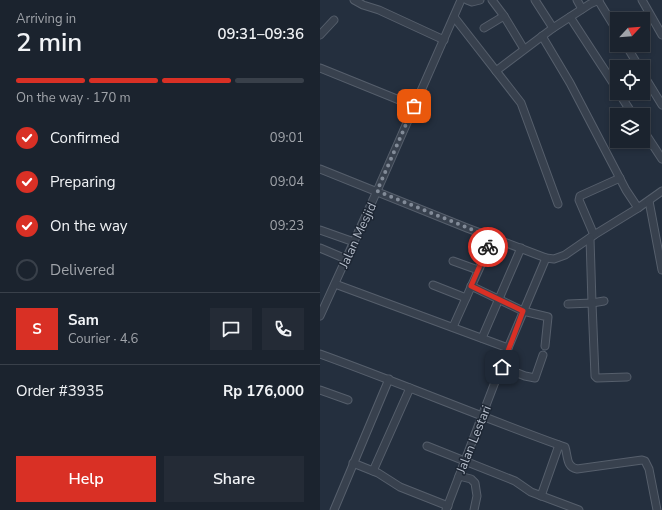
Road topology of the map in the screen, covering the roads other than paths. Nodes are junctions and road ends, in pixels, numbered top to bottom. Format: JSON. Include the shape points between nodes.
{"nodes":[{"id":1,"x":354,"y":0,"type":"edge"},
{"id":2,"x":461,"y":0,"type":"edge"},
{"id":3,"x":467,"y":0,"type":"edge"},
{"id":4,"x":480,"y":0,"type":"edge"},
{"id":5,"x":492,"y":0,"type":"edge"},
{"id":6,"x":535,"y":0,"type":"edge"},
{"id":7,"x":577,"y":0,"type":"edge"},
{"id":8,"x":599,"y":0,"type":"edge"},
{"id":9,"x":642,"y":0,"type":"edge"},
{"id":10,"x":582,"y":9,"type":"junction"},
{"id":11,"x":504,"y":16,"type":"junction"},
{"id":12,"x":454,"y":17,"type":"junction"},
{"id":13,"x":570,"y":17,"type":"junction"},
{"id":14,"x":610,"y":19,"type":"edge"},
{"id":15,"x":334,"y":20,"type":"dead end"},
{"id":16,"x":484,"y":28,"type":"dead end"},
{"id":17,"x":553,"y":28,"type":"junction"},
{"id":18,"x":320,"y":35,"type":"edge"},
{"id":19,"x":662,"y":35,"type":"edge"},
{"id":20,"x":542,"y":36,"type":"junction"},
{"id":21,"x":444,"y":40,"type":"junction"},
{"id":22,"x":524,"y":49,"type":"junction"},
{"id":23,"x":320,"y":68,"type":"edge"},
{"id":24,"x":496,"y":71,"type":"junction"},
{"id":25,"x":610,"y":79,"type":"edge"},
{"id":26,"x":650,"y":85,"type":"edge"},
{"id":27,"x":662,"y":105,"type":"edge"},
{"id":28,"x":414,"y":106,"type":"junction"},
{"id":29,"x":650,"y":141,"type":"edge"},
{"id":30,"x":662,"y":159,"type":"edge"},
{"id":31,"x":320,"y":169,"type":"edge"},
{"id":32,"x":620,"y":178,"type":"junction"},
{"id":33,"x":377,"y":191,"type":"junction"},
{"id":34,"x":662,"y":191,"type":"edge"},
{"id":35,"x":649,"y":201,"type":"junction"},
{"id":36,"x":558,"y":204,"type":"dead end"},
{"id":37,"x":638,"y":208,"type":"junction"},
{"id":38,"x":320,"y":230,"type":"edge"},
{"id":39,"x":592,"y":236,"type":"junction"},
{"id":40,"x":493,"y":238,"type":"junction"},
{"id":41,"x":354,"y":242,"type":"junction"},
{"id":42,"x":320,"y":248,"type":"edge"},
{"id":43,"x":521,"y":248,"type":"junction"},
{"id":44,"x":346,"y":258,"type":"junction"},
{"id":45,"x":546,"y":258,"type":"junction"},
{"id":46,"x":453,"y":261,"type":"dead end"},
{"id":47,"x":478,"y":270,"type":"junction"},
{"id":48,"x":662,"y":270,"type":"edge"},
{"id":49,"x":335,"y":284,"type":"junction"},
{"id":50,"x":433,"y":285,"type":"dead end"},
{"id":51,"x":471,"y":286,"type":"junction"},
{"id":52,"x":466,"y":298,"type":"junction"},
{"id":53,"x":499,"y":298,"type":"junction"},
{"id":54,"x":604,"y":301,"type":"dead end"},
{"id":55,"x":592,"y":302,"type":"junction"},
{"id":56,"x":568,"y":304,"type":"dead end"},
{"id":57,"x":523,"y":311,"type":"junction"},
{"id":58,"x":320,"y":316,"type":"edge"},
{"id":59,"x":453,"y":328,"type":"junction"},
{"id":60,"x":482,"y":338,"type":"junction"},
{"id":61,"x":545,"y":346,"type":"dead end"},
{"id":62,"x":508,"y":348,"type":"junction"},
{"id":63,"x":320,"y":354,"type":"edge"},
{"id":64,"x":543,"y":355,"type":"dead end"},
{"id":65,"x":502,"y":367,"type":"junction"},
{"id":66,"x":627,"y":377,"type":"dead end"},
{"id":67,"x":389,"y":379,"type":"junction"},
{"id":68,"x":410,"y":388,"type":"junction"},
{"id":69,"x":320,"y":390,"type":"edge"},
{"id":70,"x":348,"y":400,"type":"dead end"},
{"id":71,"x":483,"y":417,"type":"junction"},
{"id":72,"x":559,"y":444,"type":"junction"},
{"id":73,"x":427,"y":446,"type":"dead end"},
{"id":74,"x":465,"y":462,"type":"junction"},
{"id":75,"x":354,"y":463,"type":"junction"},
{"id":76,"x":374,"y":471,"type":"junction"},
{"id":77,"x":459,"y":476,"type":"junction"},
{"id":78,"x":541,"y":496,"type":"junction"},
{"id":79,"x":447,"y":508,"type":"edge"},
{"id":80,"x":334,"y":510,"type":"edge"},
{"id":81,"x":474,"y":510,"type":"edge"},
{"id":82,"x":579,"y":510,"type":"edge"},
{"id":83,"x":657,"y":510,"type":"edge"}],
"edges":[{"from":1,"to":21,"type":"street"},
{"from":2,"to":12,"type":"street","name":"Jalan Mesjid"},
{"from":3,"to":4,"type":"street"},
{"from":5,"to":11,"type":"street"},
{"from":6,"to":17,"type":"street"},
{"from":7,"to":10,"type":"street"},
{"from":8,"to":10,"type":"street"},
{"from":8,"to":14,"type":"street"},
{"from":9,"to":19,"type":"street"},
{"from":10,"to":13,"type":"street"},
{"from":11,"to":16,"type":"street"},
{"from":11,"to":22,"type":"street"},
{"from":12,"to":21,"type":"street","name":"Jalan Mesjid"},
{"from":12,"to":24,"type":"street"},
{"from":13,"to":17,"type":"street"},
{"from":13,"to":25,"type":"street"},
{"from":15,"to":18,"type":"street"},
{"from":17,"to":20,"type":"street"},
{"from":20,"to":22,"type":"street"},
{"from":20,"to":32,"type":"street","via":[[570,82]]},
{"from":21,"to":28,"type":"street","name":"Jalan Mesjid"},
{"from":22,"to":24,"type":"street"},
{"from":23,"to":28,"type":"street"},
{"from":24,"to":36,"type":"street","via":[[521,103]]},
{"from":26,"to":27,"type":"street"},
{"from":28,"to":33,"type":"street","name":"Jalan Mesjid"},
{"from":29,"to":30,"type":"street"},
{"from":31,"to":33,"type":"street"},
{"from":32,"to":37,"type":"street"},
{"from":32,"to":39,"type":"street","via":[[580,196],[579,200]]},
{"from":33,"to":40,"type":"street"},
{"from":33,"to":41,"type":"street","name":"Jalan Mesjid"},
{"from":34,"to":35,"type":"street"},
{"from":35,"to":37,"type":"street"},
{"from":35,"to":48,"type":"street"},
{"from":37,"to":39,"type":"street"},
{"from":38,"to":41,"type":"street"},
{"from":39,"to":45,"type":"street","via":[[560,258]]},
{"from":39,"to":55,"type":"street"},
{"from":40,"to":43,"type":"street"},
{"from":40,"to":47,"type":"street"},
{"from":41,"to":44,"type":"street","name":"Jalan Mesjid"},
{"from":42,"to":44,"type":"street"},
{"from":43,"to":45,"type":"street"},
{"from":43,"to":53,"type":"street"},
{"from":44,"to":49,"type":"street","name":"Jalan Mesjid"},
{"from":45,"to":57,"type":"street","name":"Jalan Lestari"},
{"from":46,"to":47,"type":"street"},
{"from":47,"to":51,"type":"street"},
{"from":49,"to":58,"type":"street","name":"Jalan Mesjid"},
{"from":49,"to":59,"type":"street"},
{"from":50,"to":52,"type":"street"},
{"from":51,"to":52,"type":"street"},
{"from":51,"to":53,"type":"street"},
{"from":52,"to":59,"type":"street"},
{"from":53,"to":57,"type":"street"},
{"from":53,"to":60,"type":"street"},
{"from":54,"to":55,"type":"street"},
{"from":55,"to":56,"type":"street"},
{"from":55,"to":66,"type":"street","via":[[595,376],[598,379]]},
{"from":57,"to":61,"type":"street","via":[[548,315]]},
{"from":57,"to":62,"type":"street","name":"Jalan Lestari"},
{"from":59,"to":60,"type":"street"},
{"from":60,"to":62,"type":"street"},
{"from":62,"to":65,"type":"street","name":"Jalan Lestari"},
{"from":63,"to":67,"type":"street"},
{"from":64,"to":65,"type":"street","via":[[535,378]]},
{"from":65,"to":71,"type":"street","name":"Jalan Lestari"},
{"from":67,"to":68,"type":"street"},
{"from":67,"to":75,"type":"street"},
{"from":68,"to":71,"type":"street"},
{"from":68,"to":76,"type":"street"},
{"from":69,"to":70,"type":"street"},
{"from":71,"to":72,"type":"street"},
{"from":71,"to":74,"type":"street","name":"Jalan Lestari"},
{"from":72,"to":78,"type":"street"},
{"from":72,"to":83,"type":"street","via":[[565,447],[572,468],[577,469],[645,461]]},
{"from":73,"to":74,"type":"street"},
{"from":74,"to":77,"type":"street","name":"Jalan Lestari"},
{"from":74,"to":78,"type":"street","via":[[515,481]]},
{"from":75,"to":76,"type":"street"},
{"from":75,"to":80,"type":"street"},
{"from":76,"to":79,"type":"street","via":[[400,487]]},
{"from":77,"to":79,"type":"street","name":"Jalan Lestari"},
{"from":77,"to":81,"type":"street","via":[[471,479],[475,483],[477,496]]},
{"from":78,"to":82,"type":"street"}]}
